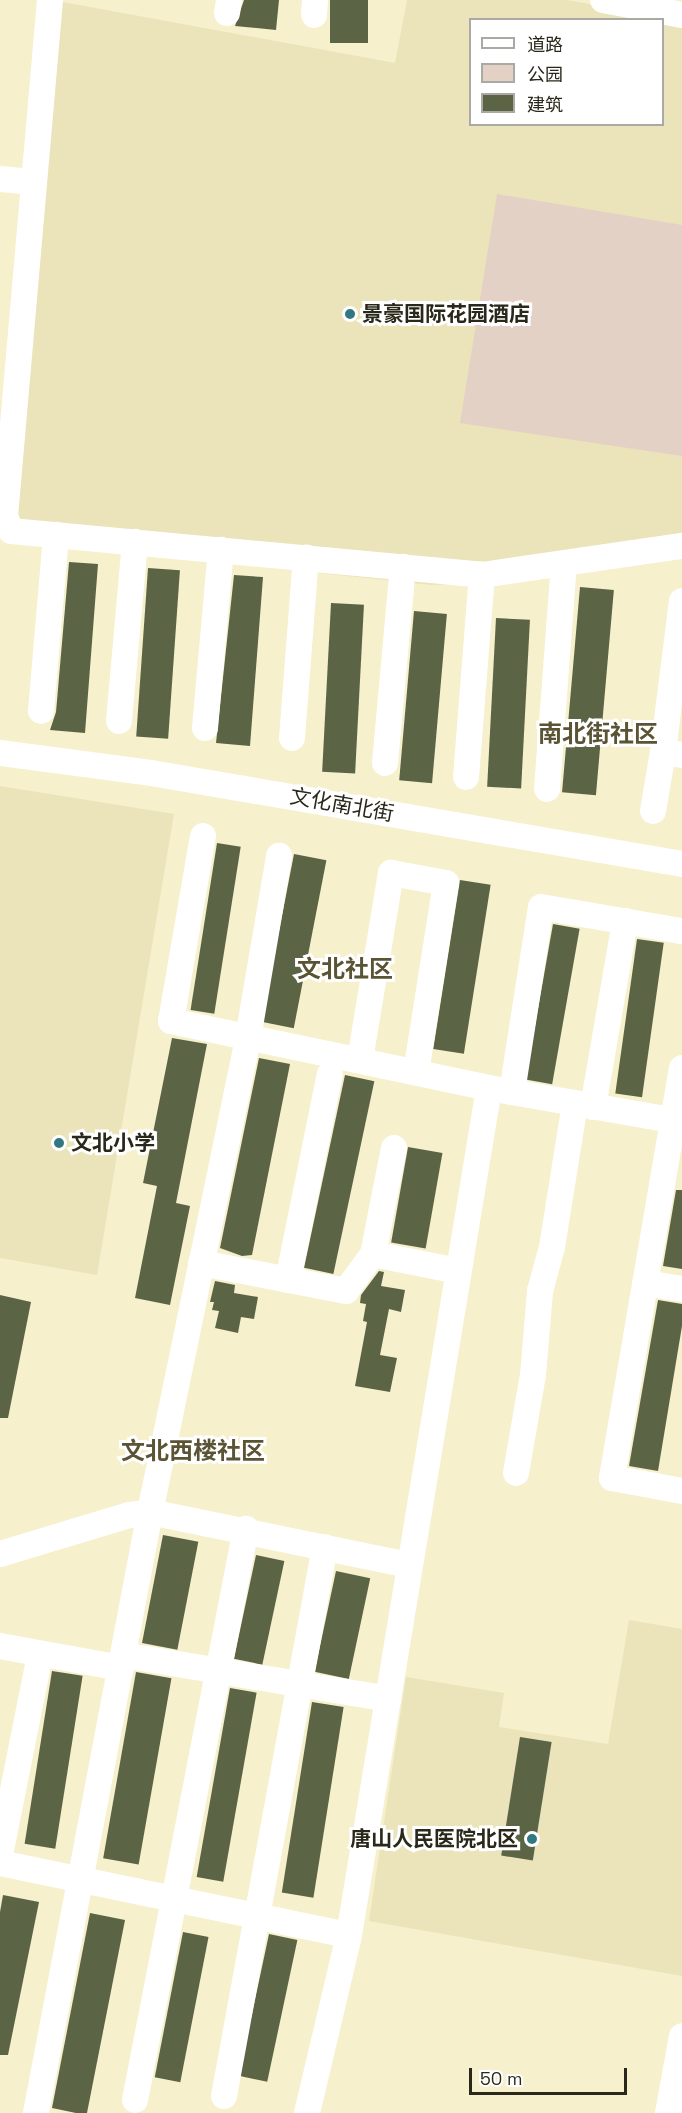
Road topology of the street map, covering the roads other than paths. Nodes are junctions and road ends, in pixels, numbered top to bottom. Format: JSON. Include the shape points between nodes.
{"nodes":[{"id":1,"x":50,"y":0,"type":"edge"},
{"id":2,"x":603,"y":0,"type":"edge"},
{"id":3,"x":682,"y":15,"type":"edge"},
{"id":4,"x":0,"y":179,"type":"edge"},
{"id":5,"x":34,"y":182,"type":"junction"},
{"id":6,"x":9,"y":365,"type":"edge"},
{"id":7,"x":56,"y":535,"type":"junction"},
{"id":8,"x":135,"y":542,"type":"junction"},
{"id":9,"x":682,"y":546,"type":"edge"},
{"id":10,"x":221,"y":550,"type":"junction"},
{"id":11,"x":306,"y":558,"type":"junction"},
{"id":12,"x":564,"y":564,"type":"junction"},
{"id":13,"x":403,"y":567,"type":"junction"},
{"id":14,"x":482,"y":575,"type":"junction"},
{"id":15,"x":682,"y":602,"type":"edge"},
{"id":16,"x":40,"y":711,"type":"dead end"},
{"id":17,"x":119,"y":721,"type":"dead end"},
{"id":18,"x":205,"y":728,"type":"dead end"},
{"id":19,"x":292,"y":738,"type":"dead end"},
{"id":20,"x":0,"y":753,"type":"edge"},
{"id":21,"x":673,"y":754,"type":"edge"},
{"id":22,"x":385,"y":763,"type":"dead end"},
{"id":23,"x":466,"y":777,"type":"dead end"},
{"id":24,"x":547,"y":789,"type":"dead end"},
{"id":25,"x":653,"y":811,"type":"dead end"},
{"id":26,"x":203,"y":836,"type":"dead end"},
{"id":27,"x":279,"y":856,"type":"dead end"},
{"id":28,"x":682,"y":864,"type":"edge"},
{"id":29,"x":625,"y":921,"type":"junction"},
{"id":30,"x":682,"y":931,"type":"edge"},
{"id":31,"x":248,"y":1038,"type":"junction"},
{"id":32,"x":360,"y":1060,"type":"junction"},
{"id":33,"x":682,"y":1068,"type":"edge"},
{"id":34,"x":416,"y":1072,"type":"junction"},
{"id":35,"x":330,"y":1074,"type":"dead end"},
{"id":36,"x":501,"y":1090,"type":"junction"},
{"id":37,"x":584,"y":1105,"type":"junction"},
{"id":38,"x":678,"y":1121,"type":"edge"},
{"id":39,"x":394,"y":1148,"type":"dead end"},
{"id":40,"x":374,"y":1254,"type":"junction"},
{"id":41,"x":201,"y":1263,"type":"junction"},
{"id":42,"x":458,"y":1271,"type":"junction"},
{"id":43,"x":288,"y":1280,"type":"junction"},
{"id":44,"x":645,"y":1283,"type":"junction"},
{"id":45,"x":682,"y":1289,"type":"edge"},
{"id":46,"x":516,"y":1473,"type":"dead end"},
{"id":47,"x":682,"y":1491,"type":"edge"},
{"id":48,"x":150,"y":1512,"type":"junction"},
{"id":49,"x":246,"y":1529,"type":"junction"},
{"id":50,"x":325,"y":1547,"type":"junction"},
{"id":51,"x":0,"y":1554,"type":"edge"},
{"id":52,"x":410,"y":1566,"type":"junction"},
{"id":53,"x":0,"y":1646,"type":"edge"},
{"id":54,"x":40,"y":1654,"type":"junction"},
{"id":55,"x":122,"y":1661,"type":"junction"},
{"id":56,"x":218,"y":1671,"type":"junction"},
{"id":57,"x":298,"y":1684,"type":"junction"},
{"id":58,"x":388,"y":1699,"type":"junction"},
{"id":59,"x":0,"y":1855,"type":"edge"},
{"id":60,"x":0,"y":1863,"type":"edge"},
{"id":61,"x":80,"y":1880,"type":"junction"},
{"id":62,"x":174,"y":1899,"type":"junction"},
{"id":63,"x":256,"y":1916,"type":"junction"},
{"id":64,"x":349,"y":1935,"type":"junction"},
{"id":65,"x":682,"y":2036,"type":"edge"},
{"id":66,"x":224,"y":2096,"type":"dead end"},
{"id":67,"x":135,"y":2100,"type":"dead end"},
{"id":68,"x":36,"y":2113,"type":"edge"},
{"id":69,"x":307,"y":2113,"type":"edge"},
{"id":70,"x":668,"y":2113,"type":"edge"}],
"edges":[{"from":1,"to":5,"type":"street"},
{"from":2,"to":3,"type":"street"},
{"from":4,"to":5,"type":"street"},
{"from":5,"to":6,"type":"street"},
{"from":6,"to":7,"type":"street","via":[[5,516],[11,531]]},
{"from":7,"to":8,"type":"street"},
{"from":7,"to":16,"type":"street"},
{"from":8,"to":10,"type":"street"},
{"from":8,"to":17,"type":"street"},
{"from":9,"to":12,"type":"street"},
{"from":10,"to":11,"type":"street"},
{"from":10,"to":18,"type":"street"},
{"from":11,"to":13,"type":"street"},
{"from":11,"to":19,"type":"street"},
{"from":12,"to":14,"type":"street"},
{"from":12,"to":24,"type":"street"},
{"from":13,"to":14,"type":"street"},
{"from":13,"to":22,"type":"street"},
{"from":14,"to":23,"type":"street"},
{"from":15,"to":21,"type":"street"},
{"from":20,"to":28,"type":"street","name":"文化南北街","via":[[152,773]]},
{"from":21,"to":25,"type":"street"},
{"from":26,"to":31,"type":"street","via":[[171,1021]]},
{"from":27,"to":31,"type":"street"},
{"from":29,"to":30,"type":"street"},
{"from":29,"to":36,"type":"street","via":[[541,907]]},
{"from":29,"to":37,"type":"street"},
{"from":31,"to":32,"type":"street"},
{"from":31,"to":41,"type":"street"},
{"from":32,"to":34,"type":"street"},
{"from":32,"to":34,"type":"street","via":[[391,873],[446,883]]},
{"from":33,"to":38,"type":"street"},
{"from":34,"to":36,"type":"street"},
{"from":35,"to":43,"type":"street"},
{"from":36,"to":37,"type":"street"},
{"from":36,"to":42,"type":"street"},
{"from":37,"to":38,"type":"street"},
{"from":37,"to":46,"type":"street","via":[[540,1292],[533,1375]]},
{"from":38,"to":44,"type":"street"},
{"from":39,"to":40,"type":"street"},
{"from":40,"to":42,"type":"street"},
{"from":40,"to":43,"type":"street","via":[[346,1291]]},
{"from":41,"to":43,"type":"street"},
{"from":41,"to":48,"type":"street"},
{"from":42,"to":52,"type":"street"},
{"from":44,"to":45,"type":"street"},
{"from":44,"to":47,"type":"street","via":[[612,1478]]},
{"from":48,"to":49,"type":"street"},
{"from":48,"to":51,"type":"street"},
{"from":48,"to":55,"type":"street"},
{"from":49,"to":50,"type":"street"},
{"from":49,"to":56,"type":"street"},
{"from":50,"to":52,"type":"street"},
{"from":50,"to":57,"type":"street"},
{"from":52,"to":58,"type":"street"},
{"from":53,"to":54,"type":"street"},
{"from":54,"to":55,"type":"street"},
{"from":54,"to":59,"type":"street"},
{"from":55,"to":56,"type":"street"},
{"from":55,"to":61,"type":"street"},
{"from":56,"to":57,"type":"street"},
{"from":56,"to":62,"type":"street"},
{"from":57,"to":58,"type":"street"},
{"from":57,"to":63,"type":"street"},
{"from":58,"to":64,"type":"street"},
{"from":60,"to":61,"type":"street"},
{"from":61,"to":62,"type":"street"},
{"from":61,"to":68,"type":"street"},
{"from":62,"to":63,"type":"street"},
{"from":62,"to":67,"type":"street"},
{"from":63,"to":64,"type":"street"},
{"from":63,"to":66,"type":"street"},
{"from":64,"to":69,"type":"street"},
{"from":65,"to":70,"type":"street"}]}
